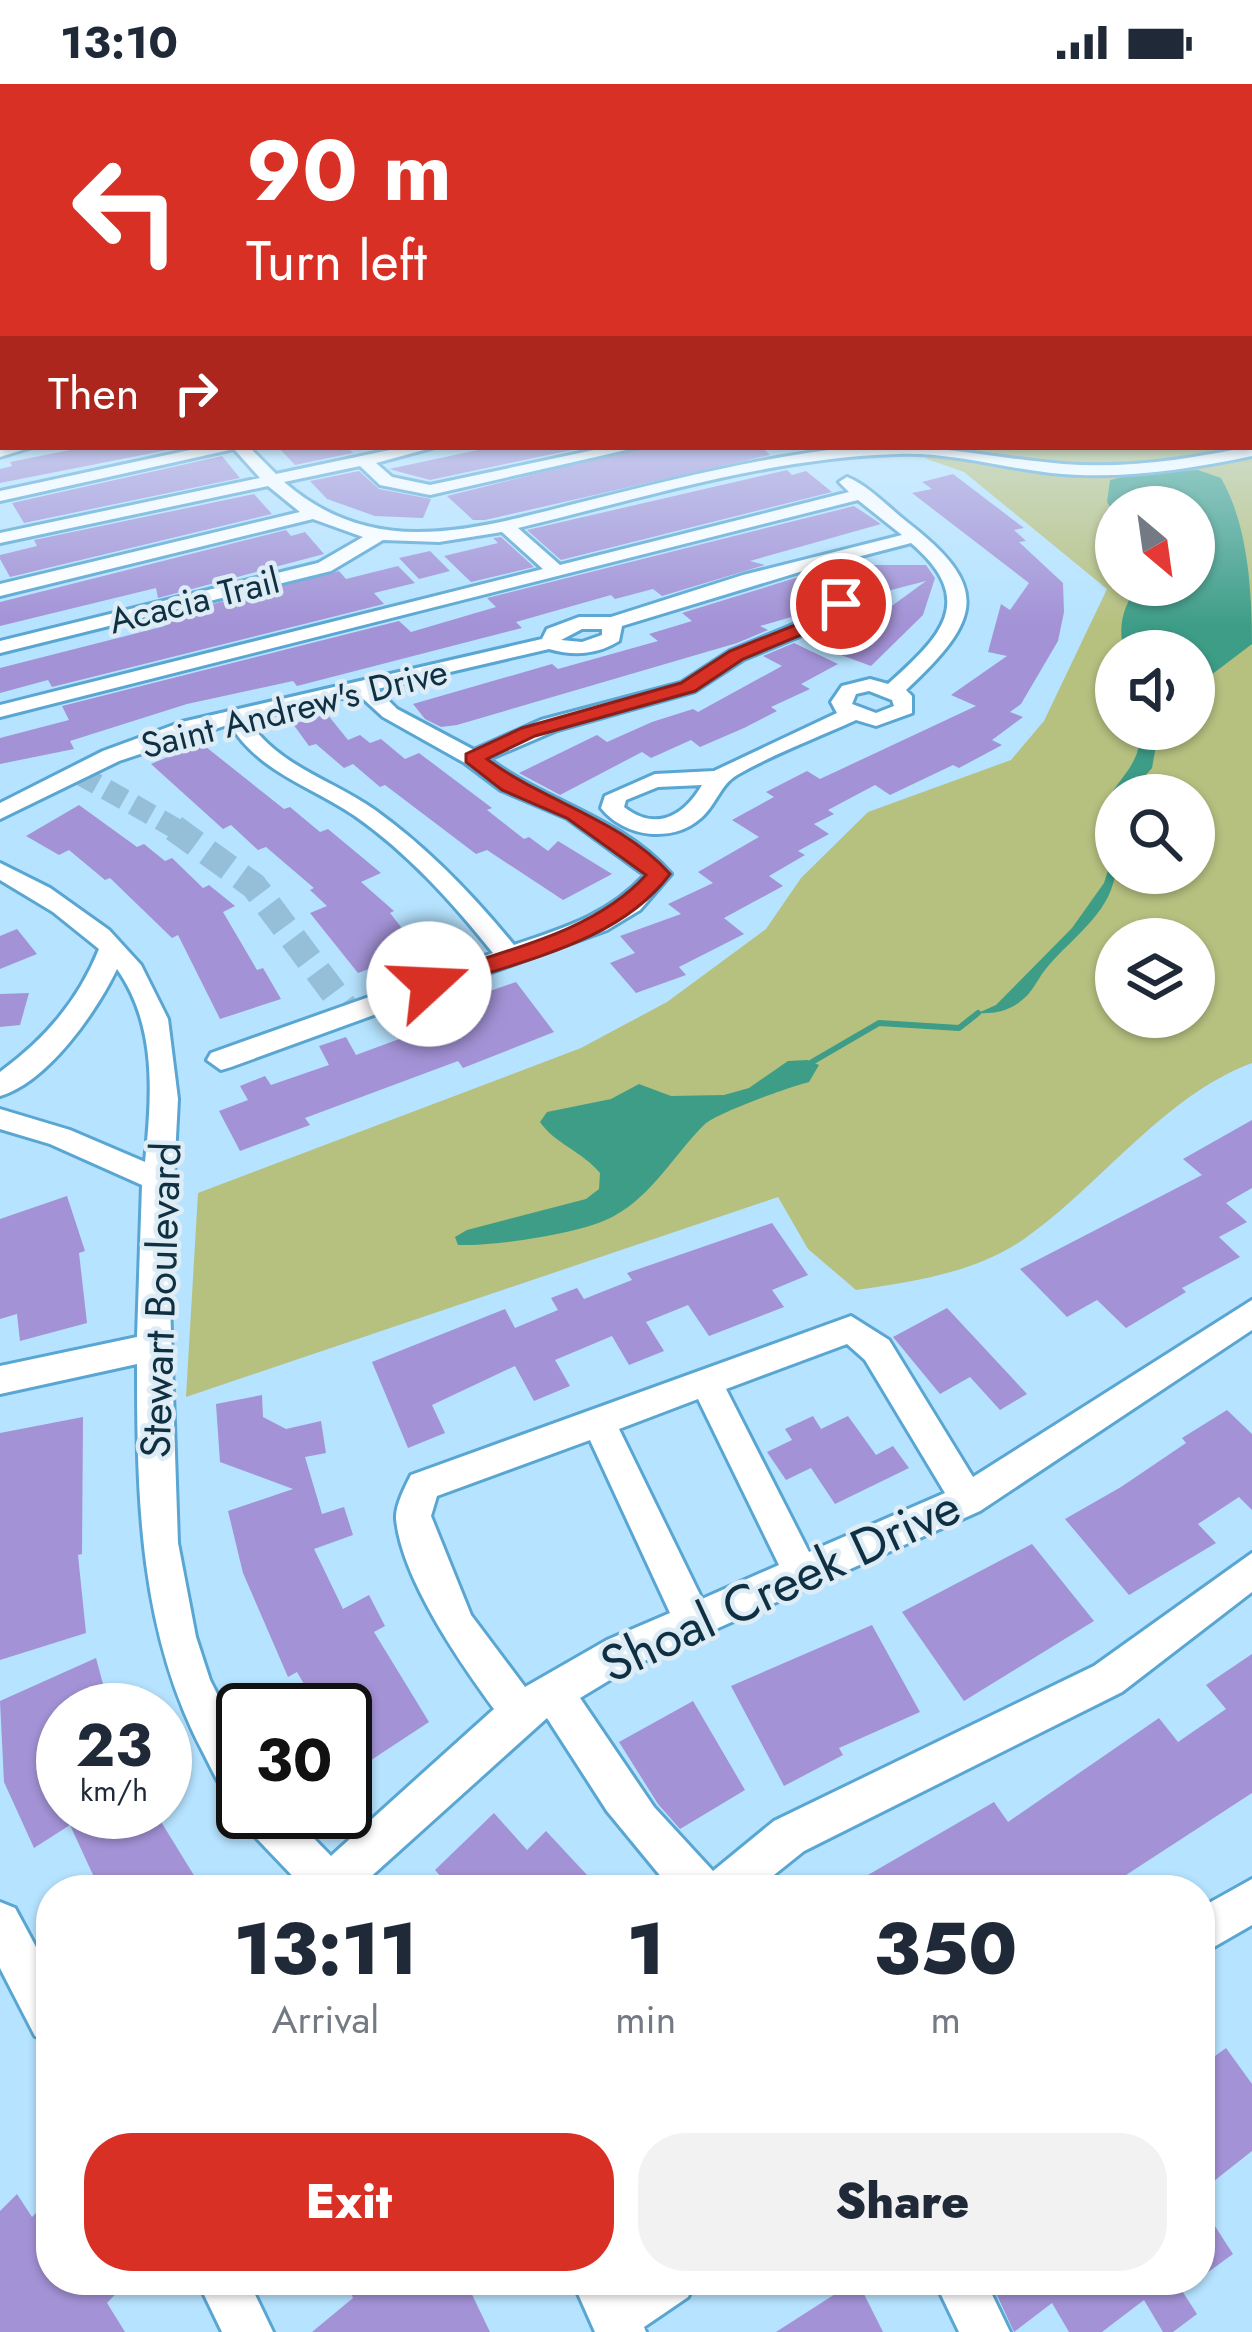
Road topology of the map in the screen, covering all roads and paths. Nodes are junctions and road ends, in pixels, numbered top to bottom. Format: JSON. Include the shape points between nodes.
{"nodes":[{"id":1,"x":213,"y":450,"type":"edge"},
{"id":2,"x":243,"y":450,"type":"edge"},
{"id":3,"x":414,"y":450,"type":"edge"},
{"id":4,"x":617,"y":450,"type":"edge"},
{"id":5,"x":826,"y":451,"type":"edge"},
{"id":6,"x":1252,"y":451,"type":"edge"},
{"id":7,"x":364,"y":461,"type":"junction"},
{"id":8,"x":272,"y":481,"type":"junction"},
{"id":9,"x":862,"y":494,"type":"junction"},
{"id":10,"x":0,"y":496,"type":"edge"},
{"id":11,"x":310,"y":514,"type":"junction"},
{"id":12,"x":505,"y":526,"type":"junction"},
{"id":13,"x":381,"y":534,"type":"junction"},
{"id":14,"x":1,"y":536,"type":"edge"},
{"id":15,"x":919,"y":536,"type":"junction"},
{"id":16,"x":810,"y":564,"type":"junction"},
{"id":17,"x":556,"y":571,"type":"junction"},
{"id":18,"x":0,"y":590,"type":"edge"},
{"id":19,"x":0,"y":647,"type":"edge"},
{"id":20,"x":364,"y":688,"type":"junction"},
{"id":21,"x":0,"y":711,"type":"edge"},
{"id":22,"x":236,"y":717,"type":"junction"},
{"id":23,"x":473,"y":758,"type":"junction"},
{"id":24,"x":718,"y":777,"type":"junction"},
{"id":25,"x":46,"y":792,"type":"junction"},
{"id":26,"x":613,"y":808,"type":"junction"},
{"id":27,"x":0,"y":812,"type":"edge"},
{"id":28,"x":574,"y":814,"type":"junction"},
{"id":29,"x":0,"y":834,"type":"edge"},
{"id":30,"x":0,"y":870,"type":"edge"},
{"id":31,"x":112,"y":949,"type":"junction"},
{"id":32,"x":509,"y":956,"type":"junction"},
{"id":33,"x":221,"y":1060,"type":"dead end"},
{"id":34,"x":0,"y":1085,"type":"edge"},
{"id":35,"x":0,"y":1119,"type":"edge"},
{"id":36,"x":159,"y":1180,"type":"junction"},
{"id":37,"x":1252,"y":1313,"type":"edge"},
{"id":38,"x":154,"y":1347,"type":"junction"},
{"id":39,"x":0,"y":1380,"type":"edge"},
{"id":40,"x":706,"y":1382,"type":"junction"},
{"id":41,"x":598,"y":1420,"type":"junction"},
{"id":42,"x":968,"y":1500,"type":"junction"},
{"id":43,"x":1252,"y":1570,"type":"edge"},
{"id":44,"x":801,"y":1574,"type":"junction"},
{"id":45,"x":692,"y":1619,"type":"junction"},
{"id":46,"x":537,"y":1702,"type":"junction"},
{"id":47,"x":216,"y":1740,"type":"edge"},
{"id":48,"x":285,"y":1839,"type":"edge"},
{"id":49,"x":320,"y":1875,"type":"edge"},
{"id":50,"x":345,"y":1875,"type":"edge"},
{"id":51,"x":686,"y":1875,"type":"edge"},
{"id":52,"x":741,"y":1875,"type":"edge"},
{"id":53,"x":1252,"y":1900,"type":"edge"},
{"id":54,"x":0,"y":1923,"type":"edge"},
{"id":55,"x":1215,"y":1923,"type":"edge"},
{"id":56,"x":36,"y":1991,"type":"edge"},
{"id":57,"x":230,"y":2295,"type":"edge"},
{"id":58,"x":641,"y":2295,"type":"edge"},
{"id":59,"x":966,"y":2295,"type":"edge"},
{"id":60,"x":611,"y":2310,"type":"edge"},
{"id":61,"x":248,"y":2332,"type":"edge"},
{"id":62,"x":985,"y":2332,"type":"edge"}],
"edges":[{"from":1,"to":10,"type":"street"},
{"from":2,"to":8,"type":"street"},
{"from":3,"to":7,"type":"street"},
{"from":4,"to":7,"type":"street","via":[[430,490],[386,481]]},
{"from":5,"to":6,"type":"street","via":[[934,450],[1090,471],[1187,466]]},
{"from":5,"to":9,"type":"street"},
{"from":5,"to":12,"type":"street"},
{"from":7,"to":8,"type":"street"},
{"from":8,"to":11,"type":"street"},
{"from":8,"to":14,"type":"street"},
{"from":9,"to":15,"type":"street"},
{"from":9,"to":17,"type":"street"},
{"from":11,"to":13,"type":"street"},
{"from":11,"to":18,"type":"street"},
{"from":12,"to":13,"type":"street","via":[[434,537]]},
{"from":12,"to":17,"type":"street"},
{"from":13,"to":19,"type":"street","name":"Acacia Trail","via":[[324,567]]},
{"from":15,"to":16,"type":"street","name":"Saint Andrew's Drive"},
{"from":15,"to":24,"type":"street","via":[[950,567],[957,613],[931,658],[894,690],[906,703],[899,715],[852,714]]},
{"from":16,"to":20,"type":"street","name":"Saint Andrew's Drive","via":[[612,623],[570,626],[550,643]]},
{"from":16,"to":23,"type":"street","via":[[839,591],[841,604],[829,617],[737,655],[669,695],[549,725]]},
{"from":17,"to":21,"type":"street"},
{"from":20,"to":22,"type":"street","name":"Saint Andrew's Drive"},
{"from":20,"to":23,"type":"street","via":[[390,713]]},
{"from":22,"to":25,"type":"street","name":"Saint Andrew's Drive","via":[[147,741]]},
{"from":22,"to":32,"type":"street","via":[[267,755],[360,810],[449,884]]},
{"from":23,"to":28,"type":"street","via":[[509,785]]},
{"from":24,"to":26,"type":"street","via":[[638,784],[616,796]]},
{"from":24,"to":26,"type":"street","via":[[694,814],[663,828],[636,826]]},
{"from":25,"to":27,"type":"street"},
{"from":25,"to":29,"type":"street"},
{"from":26,"to":28,"type":"street"},
{"from":28,"to":32,"type":"street","via":[[659,874],[631,905],[598,924]]},
{"from":30,"to":31,"type":"street","name":"Stewart Boulevard","via":[[64,907]]},
{"from":31,"to":34,"type":"street","via":[[73,1023]]},
{"from":31,"to":36,"type":"street","name":"Stewart Boulevard","via":[[156,1024],[166,1081]]},
{"from":32,"to":33,"type":"street"},
{"from":35,"to":36,"type":"street"},
{"from":36,"to":38,"type":"street","name":"Stewart Boulevard"},
{"from":37,"to":42,"type":"street","name":"Shoal Creek Drive"},
{"from":38,"to":39,"type":"street"},
{"from":38,"to":47,"type":"street","name":"Stewart Boulevard","via":[[164,1595]]},
{"from":40,"to":41,"type":"street"},
{"from":40,"to":42,"type":"street","via":[[851,1329],[877,1350]]},
{"from":40,"to":44,"type":"street"},
{"from":41,"to":45,"type":"street"},
{"from":41,"to":46,"type":"street","via":[[423,1486],[413,1516],[458,1628]]},
{"from":42,"to":44,"type":"street","name":"Shoal Creek Drive"},
{"from":43,"to":52,"type":"street","via":[[1108,1678],[789,1836]]},
{"from":44,"to":45,"type":"street","name":"Shoal Creek Drive"},
{"from":45,"to":46,"type":"street","name":"Shoal Creek Drive"},
{"from":46,"to":50,"type":"street","name":"Shoal Creek Drive"},
{"from":46,"to":51,"type":"street"},
{"from":48,"to":49,"type":"street"},
{"from":53,"to":55,"type":"street"},
{"from":54,"to":56,"type":"street"},
{"from":57,"to":61,"type":"street"},
{"from":58,"to":60,"type":"street"},
{"from":59,"to":62,"type":"street"}]}
